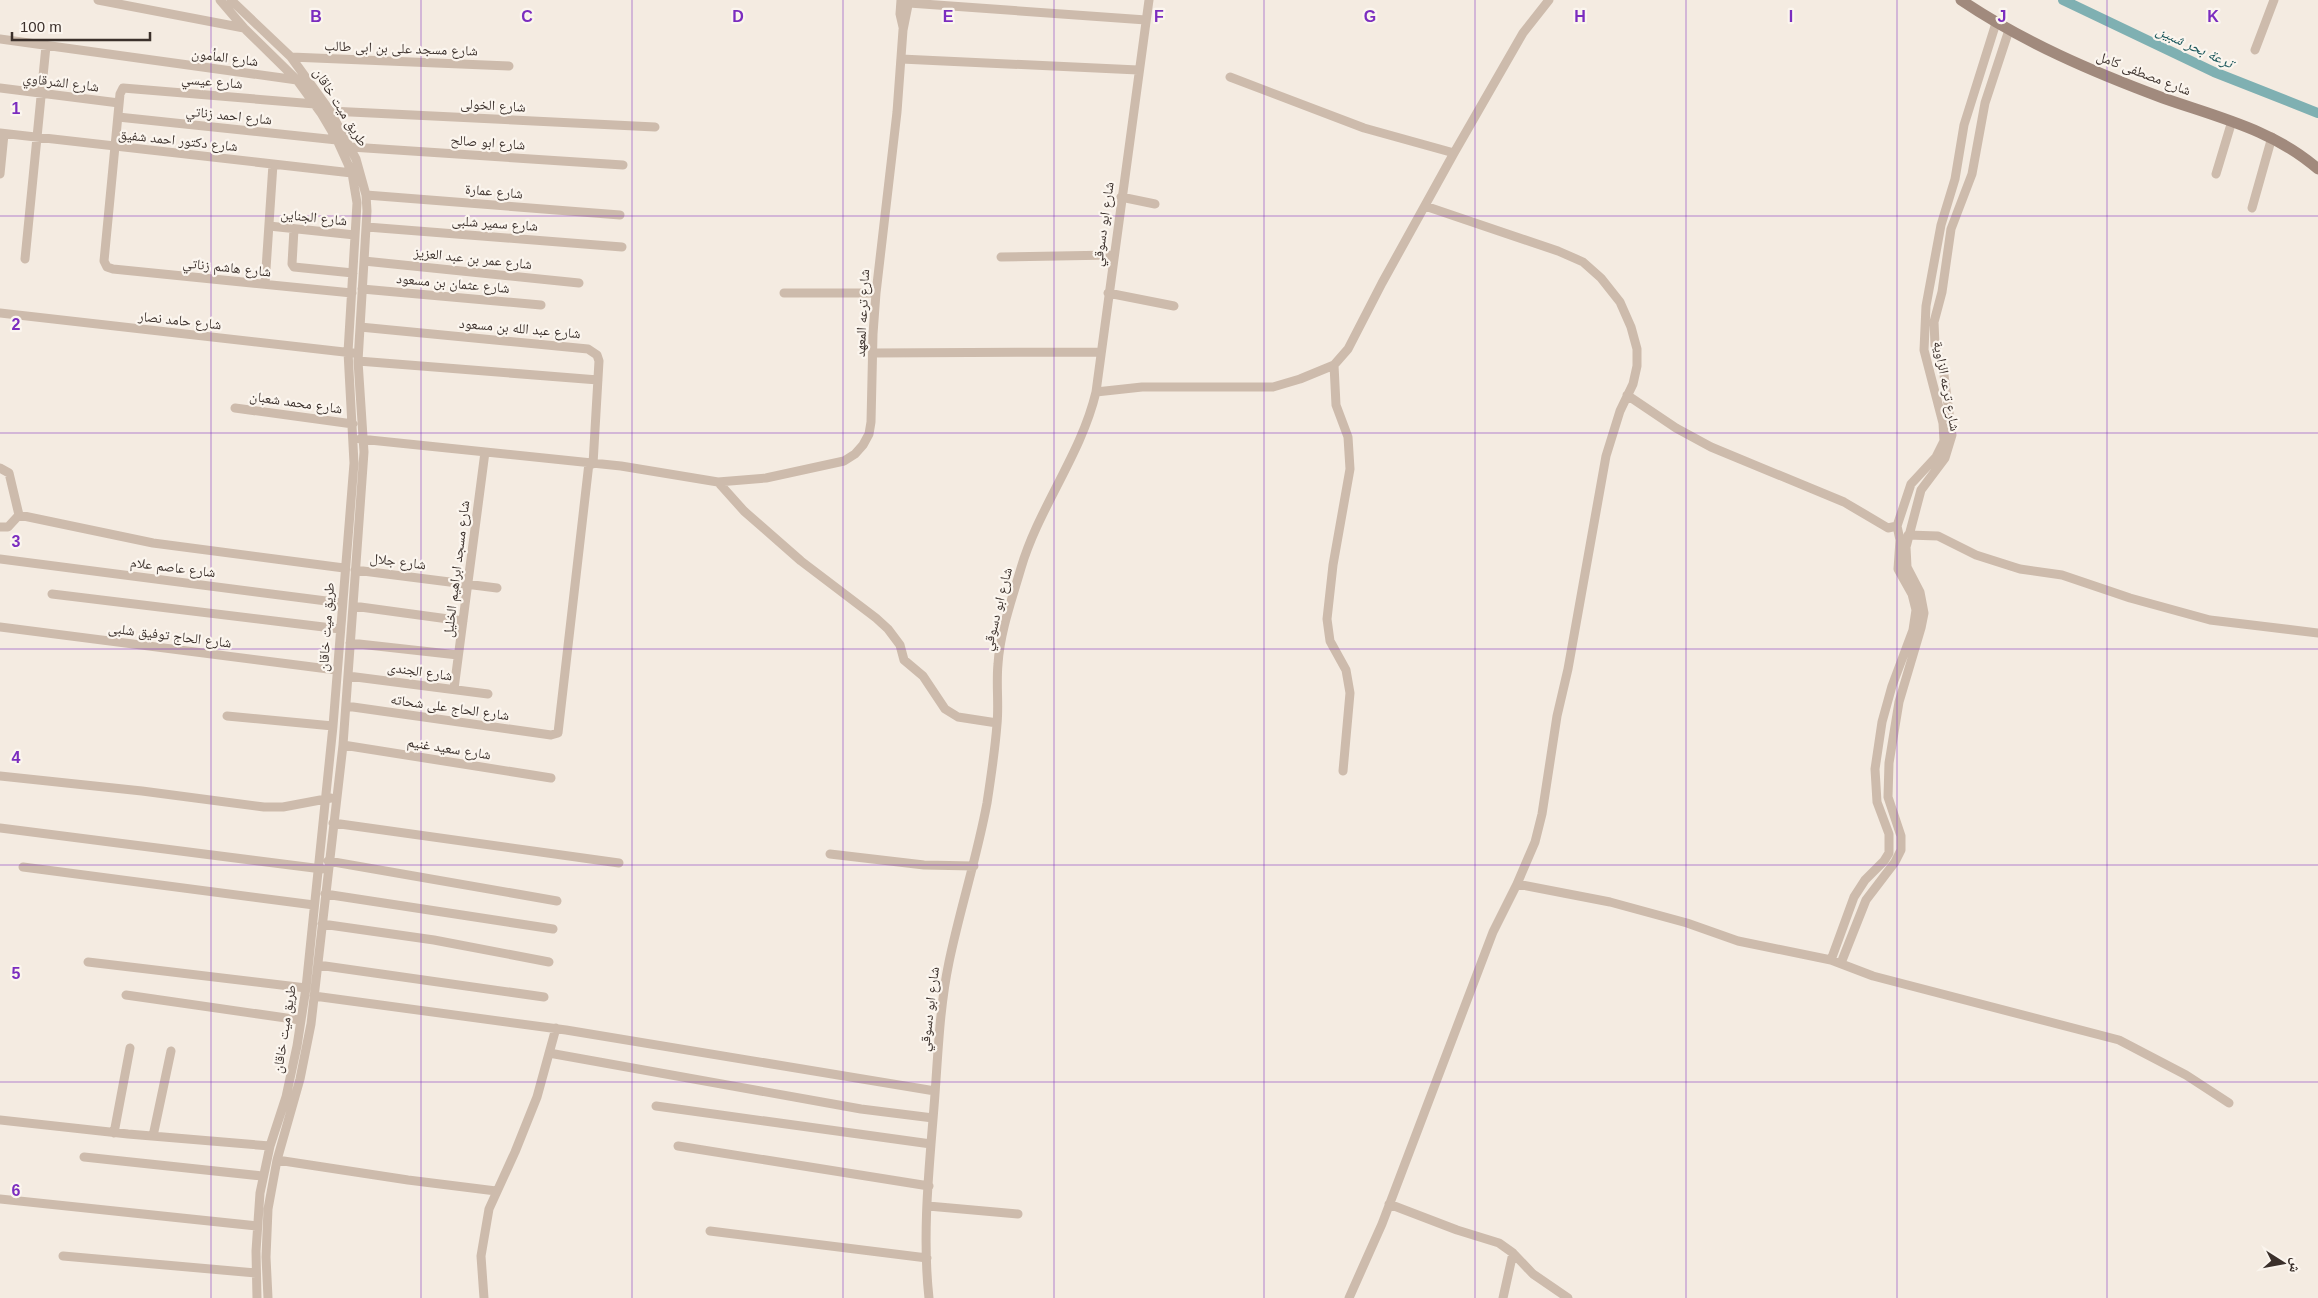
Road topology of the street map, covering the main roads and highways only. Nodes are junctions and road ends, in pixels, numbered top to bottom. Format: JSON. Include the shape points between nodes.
{"nodes":[{"id":1,"x":1961,"y":0,"type":"edge"},
{"id":2,"x":2318,"y":168,"type":"edge"}],
"edges":[{"from":1,"to":2,"type":"main road","name":"شارع مصطفى كامل","via":[[1996,23],[2077,63],[2272,137]]}]}
